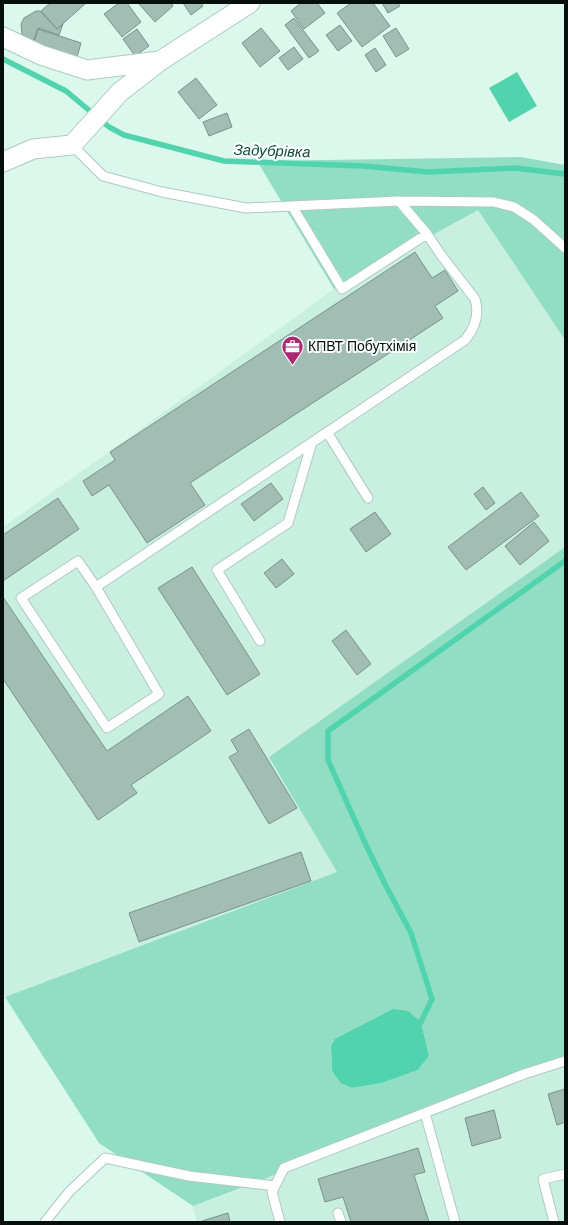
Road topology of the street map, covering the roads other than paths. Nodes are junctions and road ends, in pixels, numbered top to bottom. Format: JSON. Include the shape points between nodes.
{"nodes":[{"id":1,"x":250,"y":3,"type":"edge"},
{"id":2,"x":3,"y":37,"type":"edge"},
{"id":3,"x":160,"y":61,"type":"junction"},
{"id":4,"x":78,"y":138,"type":"junction"},
{"id":5,"x":3,"y":162,"type":"edge"},
{"id":6,"x":399,"y":201,"type":"junction"},
{"id":7,"x":292,"y":206,"type":"junction"},
{"id":8,"x":427,"y":234,"type":"junction"},
{"id":9,"x":565,"y":248,"type":"edge"},
{"id":10,"x":327,"y":432,"type":"junction"},
{"id":11,"x":312,"y":442,"type":"junction"},
{"id":12,"x":368,"y":498,"type":"dead end"},
{"id":13,"x":96,"y":587,"type":"junction"},
{"id":14,"x":260,"y":641,"type":"dead end"},
{"id":15,"x":565,"y":1062,"type":"edge"},
{"id":16,"x":425,"y":1113,"type":"junction"},
{"id":17,"x":565,"y":1174,"type":"edge"},
{"id":18,"x":275,"y":1186,"type":"junction"},
{"id":19,"x":45,"y":1222,"type":"edge"},
{"id":20,"x":280,"y":1222,"type":"edge"},
{"id":21,"x":455,"y":1222,"type":"edge"},
{"id":22,"x":554,"y":1222,"type":"edge"}],
"edges":[{"from":1,"to":3,"type":"street"},
{"from":2,"to":3,"type":"street","via":[[41,55],[87,70]]},
{"from":3,"to":4,"type":"street","via":[[120,92]]},
{"from":4,"to":5,"type":"street","via":[[33,150]]},
{"from":4,"to":7,"type":"lane","via":[[103,176],[162,192],[246,208]]},
{"from":6,"to":7,"type":"lane"},
{"from":6,"to":8,"type":"lane"},
{"from":6,"to":9,"type":"lane","via":[[494,202],[514,207],[534,220]]},
{"from":7,"to":8,"type":"lane","via":[[342,289]]},
{"from":8,"to":10,"type":"lane","via":[[475,299],[477,307],[473,330],[465,340]]},
{"from":10,"to":11,"type":"lane"},
{"from":10,"to":12,"type":"lane"},
{"from":11,"to":13,"type":"lane"},
{"from":11,"to":14,"type":"lane","via":[[288,523],[217,570]]},
{"from":13,"to":13,"type":"lane","via":[[160,694],[107,728],[21,598],[78,561]]},
{"from":15,"to":16,"type":"lane","via":[[524,1074]]},
{"from":16,"to":18,"type":"lane","via":[[284,1168]]},
{"from":16,"to":21,"type":"lane"},
{"from":17,"to":22,"type":"lane","via":[[543,1179]]},
{"from":18,"to":19,"type":"lane","via":[[189,1176],[105,1158],[69,1192]]},
{"from":18,"to":20,"type":"lane","via":[[272,1192]]}]}
